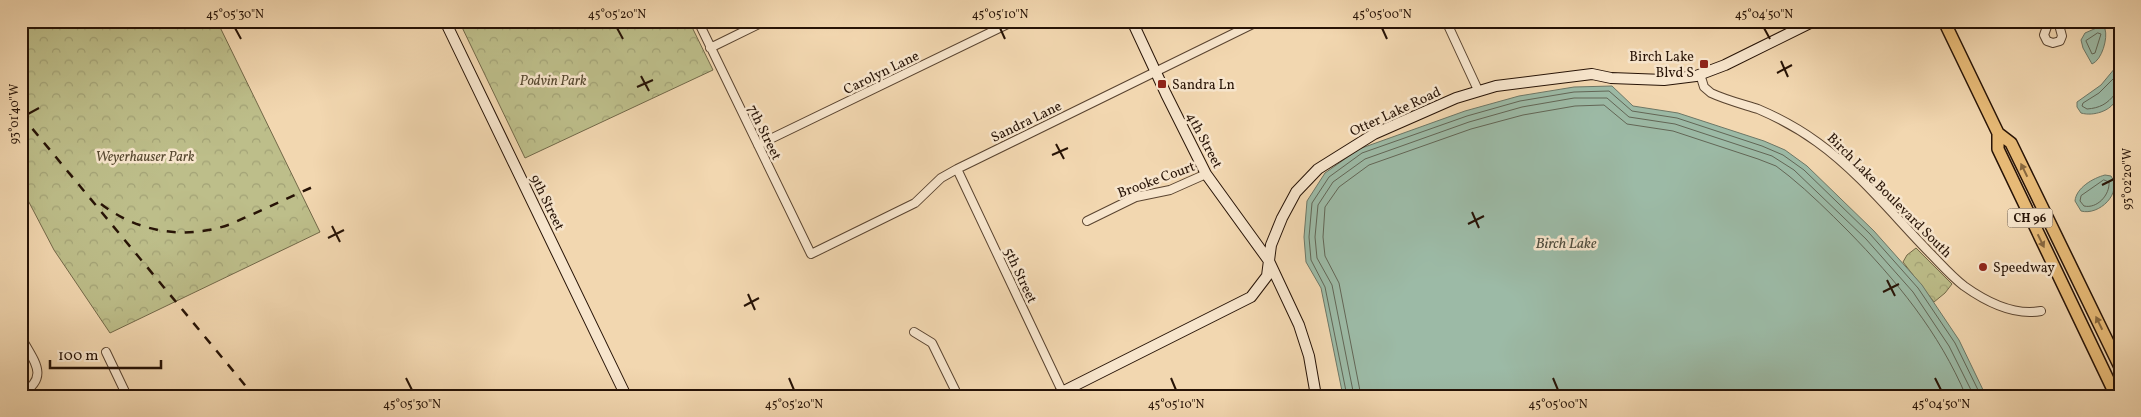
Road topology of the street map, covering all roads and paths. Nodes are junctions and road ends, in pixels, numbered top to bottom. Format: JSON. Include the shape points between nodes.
{"nodes":[{"id":1,"x":445,"y":21,"type":"edge"},
{"id":2,"x":698,"y":21,"type":"edge"},
{"id":3,"x":765,"y":21,"type":"edge"},
{"id":4,"x":1014,"y":21,"type":"edge"},
{"id":5,"x":1132,"y":21,"type":"edge"},
{"id":6,"x":1259,"y":21,"type":"edge"},
{"id":7,"x":1446,"y":21,"type":"edge"},
{"id":8,"x":1814,"y":21,"type":"edge"},
{"id":9,"x":1944,"y":21,"type":"edge"},
{"id":10,"x":2049,"y":21,"type":"edge"},
{"id":11,"x":2058,"y":21,"type":"edge"},
{"id":12,"x":710,"y":48,"type":"junction"},
{"id":13,"x":1155,"y":71,"type":"junction"},
{"id":14,"x":1700,"y":74,"type":"junction"},
{"id":15,"x":1478,"y":90,"type":"junction"},
{"id":16,"x":1998,"y":133,"type":"junction"},
{"id":17,"x":758,"y":146,"type":"junction"},
{"id":18,"x":957,"y":169,"type":"junction"},
{"id":19,"x":1206,"y":174,"type":"junction"},
{"id":20,"x":1087,"y":221,"type":"dead end"},
{"id":21,"x":811,"y":254,"type":"joint"},
{"id":22,"x":1269,"y":262,"type":"junction"},
{"id":23,"x":2041,"y":312,"type":"dead end"},
{"id":24,"x":914,"y":332,"type":"dead end"},
{"id":25,"x":21,"y":336,"type":"edge"},
{"id":26,"x":106,"y":352,"type":"dead end"},
{"id":27,"x":2120,"y":367,"type":"edge"},
{"id":28,"x":2116,"y":391,"type":"edge"},
{"id":29,"x":21,"y":394,"type":"edge"},
{"id":30,"x":1058,"y":394,"type":"edge"},
{"id":31,"x":127,"y":396,"type":"edge"},
{"id":32,"x":626,"y":396,"type":"edge"},
{"id":33,"x":958,"y":396,"type":"edge"},
{"id":34,"x":1316,"y":396,"type":"edge"}],
"edges":[{"from":1,"to":32,"type":"street","name":"9th Street"},
{"from":2,"to":12,"type":"street","name":"7th Street"},
{"from":3,"to":12,"type":"street"},
{"from":4,"to":17,"type":"street","name":"Carolyn Lane"},
{"from":5,"to":13,"type":"street","name":"4th Street"},
{"from":6,"to":13,"type":"street","name":"Sandra Lane"},
{"from":7,"to":15,"type":"street"},
{"from":8,"to":14,"type":"street","name":"Otter Lake Road"},
{"from":9,"to":16,"type":"main road","number":"CH 96"},
{"from":10,"to":11,"type":"street","via":[[2044,37],[2053,43],[2060,41],[2062,36]]},
{"from":12,"to":17,"type":"street","name":"7th Street"},
{"from":13,"to":18,"type":"street","name":"Sandra Lane"},
{"from":13,"to":19,"type":"street","name":"4th Street"},
{"from":14,"to":15,"type":"street","name":"Otter Lake Road","via":[[1664,80],[1592,74]]},
{"from":14,"to":23,"type":"street","name":"Birch Lake Boulevard South","via":[[1704,88],[1711,93],[1776,117],[1822,146],[1968,289],[2010,309]]},
{"from":15,"to":22,"type":"street","name":"Otter Lake Road","via":[[1374,134],[1318,169],[1301,186],[1282,218],[1271,245]]},
{"from":27,"to":16,"type":"main road","number":"CH 96","one_way":true,"via":[[2011,142]]},
{"from":16,"to":28,"type":"main road","number":"CH 96","one_way":true,"via":[[1998,149]]},
{"from":17,"to":21,"type":"street","name":"7th Street"},
{"from":18,"to":21,"type":"street","name":"Sandra Lane","via":[[941,178],[911,206]]},
{"from":18,"to":30,"type":"street","name":"5th Street"},
{"from":19,"to":20,"type":"street","name":"Brooke Court","via":[[1170,190],[1136,197]]},
{"from":19,"to":22,"type":"street","name":"4th Street"},
{"from":22,"to":30,"type":"street","name":"Otter Lake Road","via":[[1267,276],[1242,303]]},
{"from":22,"to":34,"type":"street","name":"4th Street","via":[[1299,325],[1309,356]]},
{"from":24,"to":33,"type":"street","via":[[932,343]]},
{"from":25,"to":29,"type":"street","via":[[38,374],[37,382]]},
{"from":26,"to":31,"type":"street"}]}
